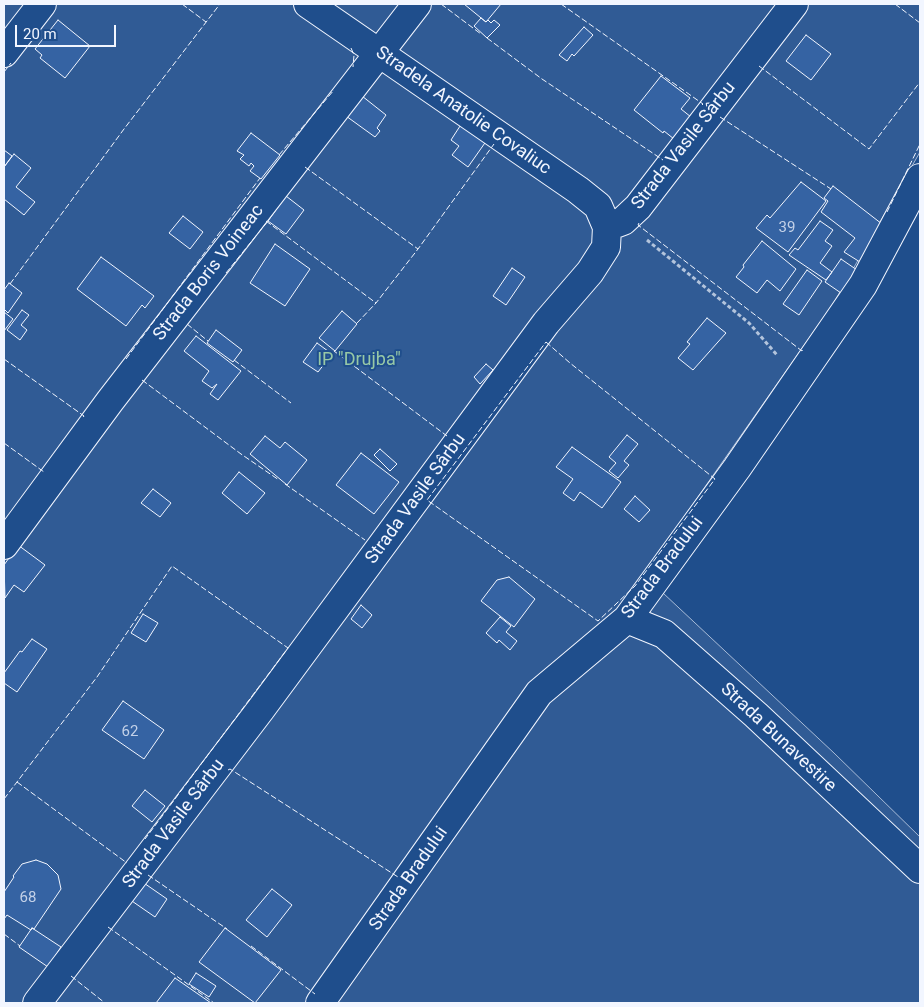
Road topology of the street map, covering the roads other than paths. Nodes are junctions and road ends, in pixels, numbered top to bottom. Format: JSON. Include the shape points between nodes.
{"nodes":[{"id":1,"x":42,"y":4,"type":"edge"},
{"id":2,"x":308,"y":4,"type":"edge"},
{"id":3,"x":417,"y":4,"type":"edge"},
{"id":4,"x":794,"y":4,"type":"edge"},
{"id":5,"x":4,"y":54,"type":"edge"},
{"id":6,"x":379,"y":54,"type":"junction"},
{"id":7,"x":920,"y":178,"type":"edge"},
{"id":8,"x":615,"y":224,"type":"junction"},
{"id":9,"x":4,"y":544,"type":"edge"},
{"id":10,"x":627,"y":619,"type":"junction"},
{"id":11,"x":920,"y":869,"type":"edge"},
{"id":12,"x":37,"y":1003,"type":"edge"},
{"id":13,"x":320,"y":1003,"type":"edge"}],
"edges":[{"from":1,"to":5,"type":"street"},
{"from":2,"to":6,"type":"street","name":"Stradela Anatolie Covaliuc"},
{"from":3,"to":6,"type":"street","name":"Strada Boris Voineac"},
{"from":4,"to":8,"type":"street","name":"Strada Vasile Sârbu","via":[[652,189]]},
{"from":6,"to":8,"type":"street","name":"Stradela Anatolie Covaliuc","via":[[578,190]]},
{"from":6,"to":9,"type":"street","name":"Strada Boris Voineac","via":[[116,393]]},
{"from":7,"to":10,"type":"street","name":"Strada Bradului","via":[[863,285],[738,468]]},
{"from":8,"to":12,"type":"street","name":"Strada Vasile Sârbu","via":[[606,247],[590,272],[546,323],[261,709]]},
{"from":10,"to":11,"type":"street","name":"Strada Bunavestire","via":[[664,634],[756,715]]},
{"from":10,"to":13,"type":"street","name":"Strada Bradului","via":[[539,693]]}]}
